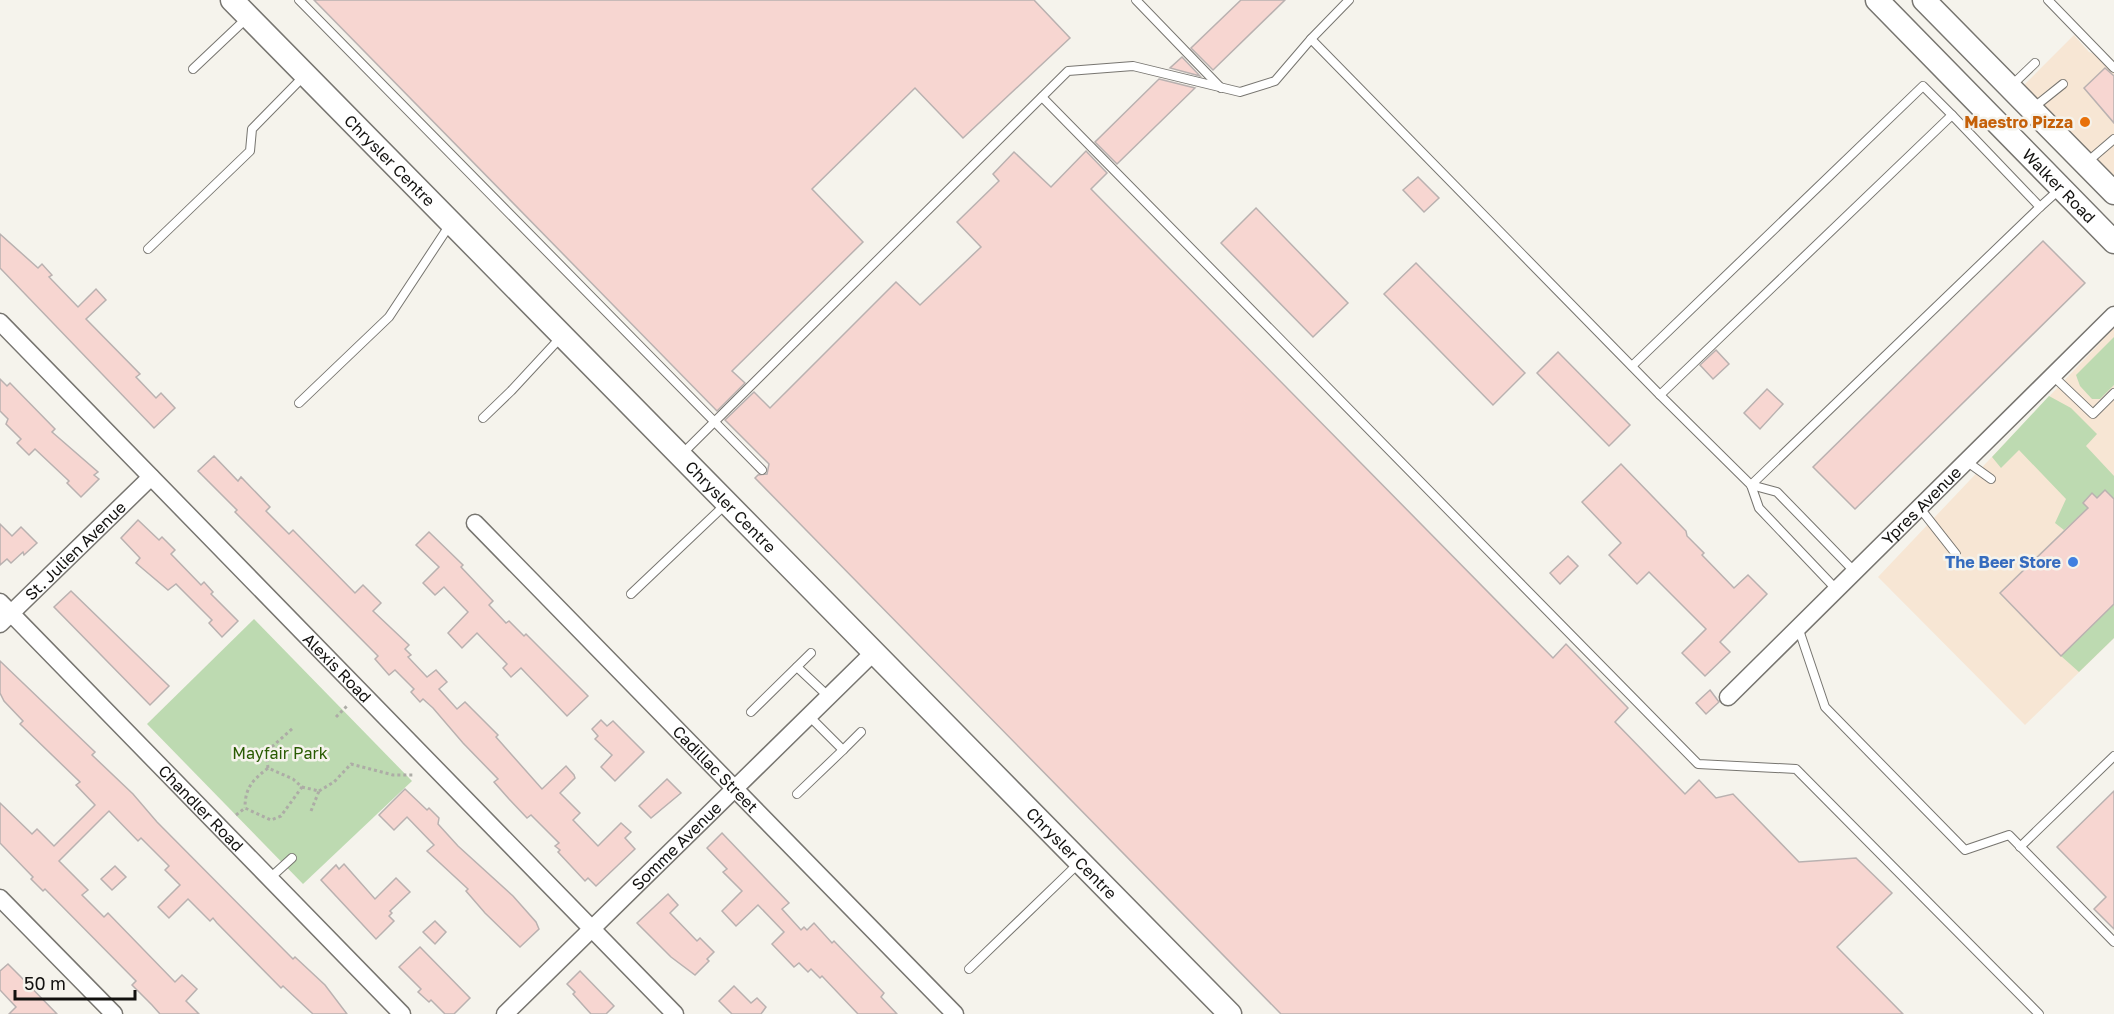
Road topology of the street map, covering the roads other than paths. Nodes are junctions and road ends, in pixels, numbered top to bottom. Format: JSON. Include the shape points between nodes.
{"nodes":[{"id":1,"x":232,"y":0,"type":"edge"},
{"id":2,"x":299,"y":0,"type":"edge"},
{"id":3,"x":1136,"y":0,"type":"edge"},
{"id":4,"x":1349,"y":0,"type":"edge"},
{"id":5,"x":1877,"y":0,"type":"edge"},
{"id":6,"x":1924,"y":0,"type":"edge"},
{"id":7,"x":2048,"y":0,"type":"edge"},
{"id":8,"x":248,"y":17,"type":"junction"},
{"id":9,"x":1311,"y":39,"type":"junction"},
{"id":10,"x":2035,"y":63,"type":"dead end"},
{"id":11,"x":2114,"y":68,"type":"edge"},
{"id":12,"x":193,"y":69,"type":"dead end"},
{"id":13,"x":305,"y":75,"type":"junction"},
{"id":14,"x":2063,"y":84,"type":"dead end"},
{"id":15,"x":2010,"y":87,"type":"junction"},
{"id":16,"x":1221,"y":88,"type":"junction"},
{"id":17,"x":1042,"y":98,"type":"junction"},
{"id":18,"x":2032,"y":109,"type":"junction"},
{"id":19,"x":1952,"y":115,"type":"junction"},
{"id":20,"x":2114,"y":139,"type":"edge"},
{"id":21,"x":2085,"y":164,"type":"junction"},
{"id":22,"x":2061,"y":188,"type":"junction"},
{"id":23,"x":2114,"y":193,"type":"edge"},
{"id":24,"x":2040,"y":207,"type":"junction"},
{"id":25,"x":451,"y":223,"type":"junction"},
{"id":26,"x":2114,"y":242,"type":"edge"},
{"id":27,"x":148,"y":249,"type":"dead end"},
{"id":28,"x":2114,"y":315,"type":"edge"},
{"id":29,"x":0,"y":322,"type":"edge"},
{"id":30,"x":562,"y":335,"type":"junction"},
{"id":31,"x":1632,"y":366,"type":"junction"},
{"id":32,"x":2052,"y":375,"type":"junction"},
{"id":33,"x":2114,"y":393,"type":"edge"},
{"id":34,"x":1660,"y":395,"type":"junction"},
{"id":35,"x":299,"y":403,"type":"dead end"},
{"id":36,"x":483,"y":418,"type":"dead end"},
{"id":37,"x":716,"y":423,"type":"junction"},
{"id":38,"x":680,"y":455,"type":"junction"},
{"id":39,"x":1965,"y":461,"type":"junction"},
{"id":40,"x":762,"y":470,"type":"dead end"},
{"id":41,"x":151,"y":477,"type":"junction"},
{"id":42,"x":1991,"y":480,"type":"dead end"},
{"id":43,"x":1751,"y":485,"type":"junction"},
{"id":44,"x":727,"y":503,"type":"junction"},
{"id":45,"x":1919,"y":507,"type":"junction"},
{"id":46,"x":475,"y":523,"type":"dead end"},
{"id":47,"x":1956,"y":554,"type":"dead end"},
{"id":48,"x":1854,"y":571,"type":"junction"},
{"id":49,"x":1836,"y":589,"type":"junction"},
{"id":50,"x":631,"y":594,"type":"dead end"},
{"id":51,"x":4,"y":613,"type":"edge"},
{"id":52,"x":1798,"y":626,"type":"junction"},
{"id":53,"x":874,"y":652,"type":"junction"},
{"id":54,"x":811,"y":653,"type":"dead end"},
{"id":55,"x":797,"y":667,"type":"junction"},
{"id":56,"x":829,"y":697,"type":"junction"},
{"id":57,"x":1728,"y":697,"type":"dead end"},
{"id":58,"x":751,"y":712,"type":"dead end"},
{"id":59,"x":809,"y":716,"type":"junction"},
{"id":60,"x":861,"y":732,"type":"dead end"},
{"id":61,"x":843,"y":750,"type":"junction"},
{"id":62,"x":2114,"y":756,"type":"edge"},
{"id":63,"x":735,"y":789,"type":"junction"},
{"id":64,"x":796,"y":794,"type":"dead end"},
{"id":65,"x":2020,"y":847,"type":"junction"},
{"id":66,"x":292,"y":858,"type":"dead end"},
{"id":67,"x":1080,"y":861,"type":"junction"},
{"id":68,"x":270,"y":878,"type":"junction"},
{"id":69,"x":0,"y":898,"type":"edge"},
{"id":70,"x":592,"y":929,"type":"junction"},
{"id":71,"x":2114,"y":942,"type":"edge"},
{"id":72,"x":969,"y":969,"type":"dead end"},
{"id":73,"x":114,"y":1014,"type":"edge"},
{"id":74,"x":402,"y":1014,"type":"edge"},
{"id":75,"x":505,"y":1014,"type":"edge"},
{"id":76,"x":675,"y":1014,"type":"edge"},
{"id":77,"x":955,"y":1014,"type":"edge"},
{"id":78,"x":1230,"y":1014,"type":"edge"},
{"id":79,"x":2039,"y":1014,"type":"edge"}],
"edges":[{"from":1,"to":8,"type":"street","name":"Chrysler Centre"},
{"from":2,"to":37,"type":"lane"},
{"from":3,"to":16,"type":"lane"},
{"from":4,"to":9,"type":"lane"},
{"from":5,"to":22,"type":"street","name":"Walker Road"},
{"from":6,"to":15,"type":"street","name":"Walker Road"},
{"from":7,"to":11,"type":"lane"},
{"from":8,"to":12,"type":"lane"},
{"from":8,"to":13,"type":"street","name":"Chrysler Centre"},
{"from":9,"to":16,"type":"lane","via":[[1275,81],[1239,92]]},
{"from":9,"to":31,"type":"lane"},
{"from":10,"to":15,"type":"lane"},
{"from":13,"to":25,"type":"street","name":"Chrysler Centre"},
{"from":13,"to":27,"type":"lane","via":[[252,129],[250,151]]},
{"from":14,"to":18,"type":"lane"},
{"from":15,"to":18,"type":"street","name":"Walker Road"},
{"from":16,"to":17,"type":"lane","via":[[1133,66],[1068,71]]},
{"from":17,"to":37,"type":"lane"},
{"from":17,"to":79,"type":"lane","via":[[1698,764],[1796,769]]},
{"from":18,"to":21,"type":"street","name":"Walker Road"},
{"from":19,"to":24,"type":"lane"},
{"from":19,"to":31,"type":"lane","via":[[1923,86]]},
{"from":19,"to":34,"type":"lane"},
{"from":20,"to":21,"type":"lane"},
{"from":21,"to":23,"type":"street","name":"Walker Road"},
{"from":22,"to":24,"type":"lane"},
{"from":22,"to":26,"type":"street","name":"Walker Road"},
{"from":24,"to":43,"type":"lane"},
{"from":25,"to":30,"type":"street","name":"Chrysler Centre"},
{"from":25,"to":35,"type":"lane","via":[[389,317]]},
{"from":28,"to":32,"type":"street","name":"Ypres Avenue"},
{"from":29,"to":41,"type":"street","name":"Alexis Road"},
{"from":30,"to":36,"type":"lane"},
{"from":30,"to":38,"type":"street","name":"Chrysler Centre"},
{"from":31,"to":34,"type":"lane"},
{"from":32,"to":33,"type":"lane","via":[[2093,414]]},
{"from":32,"to":39,"type":"street","name":"Ypres Avenue"},
{"from":34,"to":43,"type":"lane"},
{"from":37,"to":38,"type":"lane"},
{"from":37,"to":40,"type":"lane"},
{"from":38,"to":44,"type":"street","name":"Chrysler Centre"},
{"from":39,"to":42,"type":"lane"},
{"from":39,"to":45,"type":"street","name":"Ypres Avenue"},
{"from":41,"to":51,"type":"street","name":"St. Julien Avenue"},
{"from":41,"to":70,"type":"street","name":"Alexis Road"},
{"from":43,"to":48,"type":"lane","via":[[1777,492]]},
{"from":43,"to":49,"type":"lane","via":[[1759,508]]},
{"from":44,"to":50,"type":"lane"},
{"from":44,"to":53,"type":"street","name":"Chrysler Centre"},
{"from":45,"to":47,"type":"lane"},
{"from":45,"to":48,"type":"street","name":"Ypres Avenue"},
{"from":46,"to":63,"type":"street","name":"Cadillac Street"},
{"from":48,"to":49,"type":"street","name":"Ypres Avenue"},
{"from":49,"to":52,"type":"street","name":"Ypres Avenue"},
{"from":51,"to":68,"type":"street","name":"Chandler Road"},
{"from":52,"to":57,"type":"street","name":"Ypres Avenue"},
{"from":52,"to":65,"type":"lane","via":[[1824,707],[1965,850],[2009,835]]},
{"from":53,"to":56,"type":"street","name":"Somme Avenue"},
{"from":53,"to":67,"type":"street","name":"Chrysler Centre"},
{"from":54,"to":55,"type":"lane"},
{"from":55,"to":56,"type":"lane"},
{"from":55,"to":58,"type":"lane"},
{"from":56,"to":59,"type":"street","name":"Somme Avenue"},
{"from":59,"to":61,"type":"lane"},
{"from":59,"to":63,"type":"street","name":"Somme Avenue"},
{"from":60,"to":61,"type":"lane"},
{"from":61,"to":64,"type":"lane"},
{"from":62,"to":65,"type":"lane"},
{"from":63,"to":70,"type":"street","name":"Somme Avenue"},
{"from":63,"to":77,"type":"street","name":"Cadillac Street"},
{"from":65,"to":71,"type":"lane"},
{"from":66,"to":68,"type":"lane"},
{"from":67,"to":72,"type":"lane"},
{"from":67,"to":78,"type":"street","name":"Chrysler Centre"},
{"from":68,"to":74,"type":"street","name":"Chandler Road"},
{"from":69,"to":73,"type":"street"},
{"from":70,"to":75,"type":"street","name":"Somme Avenue"},
{"from":70,"to":76,"type":"street","name":"Alexis Road"}]}
